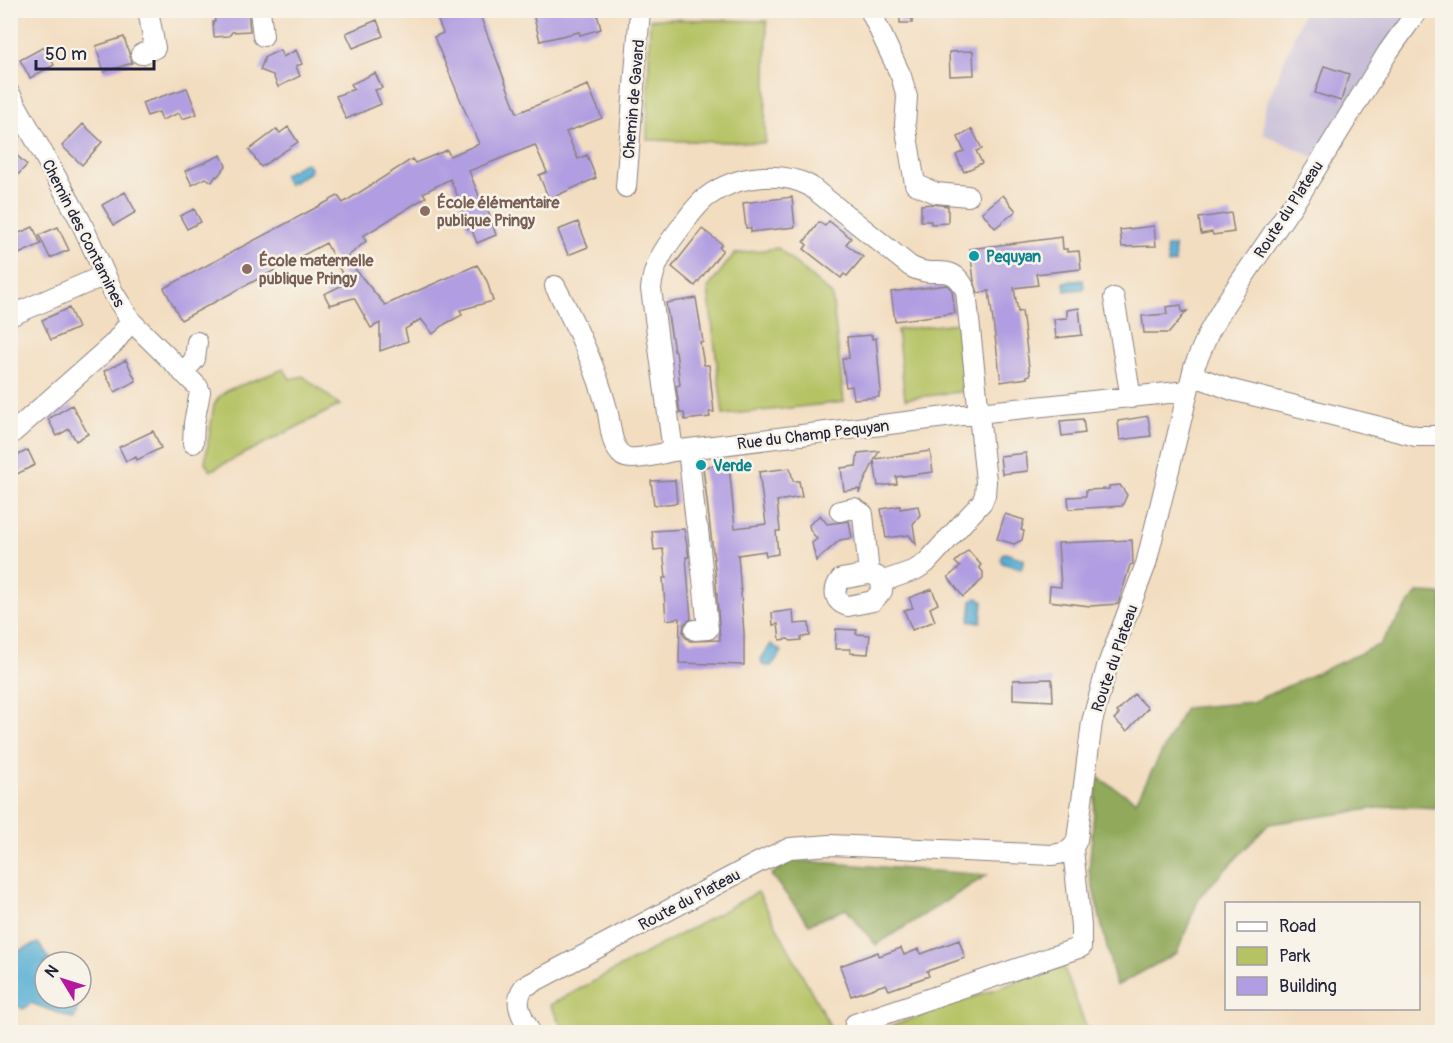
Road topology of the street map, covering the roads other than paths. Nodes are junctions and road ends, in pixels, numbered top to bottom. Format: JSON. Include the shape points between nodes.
{"nodes":[{"id":1,"x":148,"y":10,"type":"edge"},
{"id":2,"x":260,"y":10,"type":"edge"},
{"id":3,"x":640,"y":10,"type":"edge"},
{"id":4,"x":870,"y":10,"type":"edge"},
{"id":5,"x":1418,"y":10,"type":"edge"},
{"id":6,"x":263,"y":36,"type":"dead end"},
{"id":7,"x":141,"y":54,"type":"dead end"},
{"id":8,"x":12,"y":99,"type":"edge"},
{"id":9,"x":626,"y":187,"type":"dead end"},
{"id":10,"x":968,"y":196,"type":"dead end"},
{"id":11,"x":105,"y":275,"type":"junction"},
{"id":12,"x":555,"y":286,"type":"dead end"},
{"id":13,"x":1114,"y":298,"type":"dead end"},
{"id":14,"x":10,"y":316,"type":"edge"},
{"id":15,"x":131,"y":321,"type":"junction"},
{"id":16,"x":197,"y":342,"type":"dead end"},
{"id":17,"x":183,"y":372,"type":"junction"},
{"id":18,"x":1189,"y":383,"type":"junction"},
{"id":19,"x":1131,"y":398,"type":"junction"},
{"id":20,"x":978,"y":413,"type":"junction"},
{"id":21,"x":10,"y":435,"type":"edge"},
{"id":22,"x":1443,"y":436,"type":"edge"},
{"id":23,"x":193,"y":443,"type":"dead end"},
{"id":24,"x":680,"y":450,"type":"junction"},
{"id":25,"x":840,"y":511,"type":"dead end"},
{"id":26,"x":695,"y":630,"type":"dead end"},
{"id":27,"x":1072,"y":849,"type":"junction"},
{"id":28,"x":855,"y":1024,"type":"dead end"},
{"id":29,"x":531,"y":1032,"type":"edge"}],
"edges":[{"from":1,"to":7,"type":"street","via":[[154,48]]},
{"from":2,"to":6,"type":"street"},
{"from":3,"to":9,"type":"street","name":"Chemin de Gavard"},
{"from":4,"to":10,"type":"street","via":[[907,97],[905,124],[915,184],[936,193]]},
{"from":5,"to":18,"type":"street","name":"Route du Plateau","via":[[1225,304]]},
{"from":8,"to":11,"type":"street","name":"Chemin des Contamines","via":[[80,220]]},
{"from":11,"to":14,"type":"street"},
{"from":11,"to":15,"type":"street","name":"Chemin des Contamines"},
{"from":12,"to":24,"type":"street","name":"Rue du Champ Pequyan","via":[[601,385],[611,434],[623,456],[631,459]]},
{"from":13,"to":19,"type":"street"},
{"from":15,"to":17,"type":"street"},
{"from":15,"to":21,"type":"street","name":"Chemin des Contamines","via":[[114,343]]},
{"from":16,"to":17,"type":"street","via":[[197,355]]},
{"from":17,"to":23,"type":"street","via":[[200,392]]},
{"from":18,"to":19,"type":"street","name":"Rue du Champ Pequyan"},
{"from":18,"to":22,"type":"street","via":[[1416,436]]},
{"from":18,"to":27,"type":"street","name":"Route du Plateau","via":[[1146,564],[1107,667],[1092,722],[1077,840]]},
{"from":19,"to":20,"type":"street","name":"Rue du Champ Pequyan"},
{"from":20,"to":24,"type":"street","name":"Rue du Champ Pequyan"},
{"from":20,"to":24,"type":"street","via":[[966,291],[958,276],[926,273],[910,266],[801,181],[748,178],[723,187],[699,203],[663,250],[652,275],[651,289]]},
{"from":20,"to":25,"type":"street","via":[[986,495],[921,567],[875,578],[863,514],[854,508]]},
{"from":24,"to":26,"type":"street","via":[[698,529],[708,629]]},
{"from":27,"to":28,"type":"street","via":[[1081,947]]},
{"from":27,"to":29,"type":"street","name":"Route du Plateau","via":[[1052,855],[830,845],[790,848],[524,987],[518,1008]]}]}
